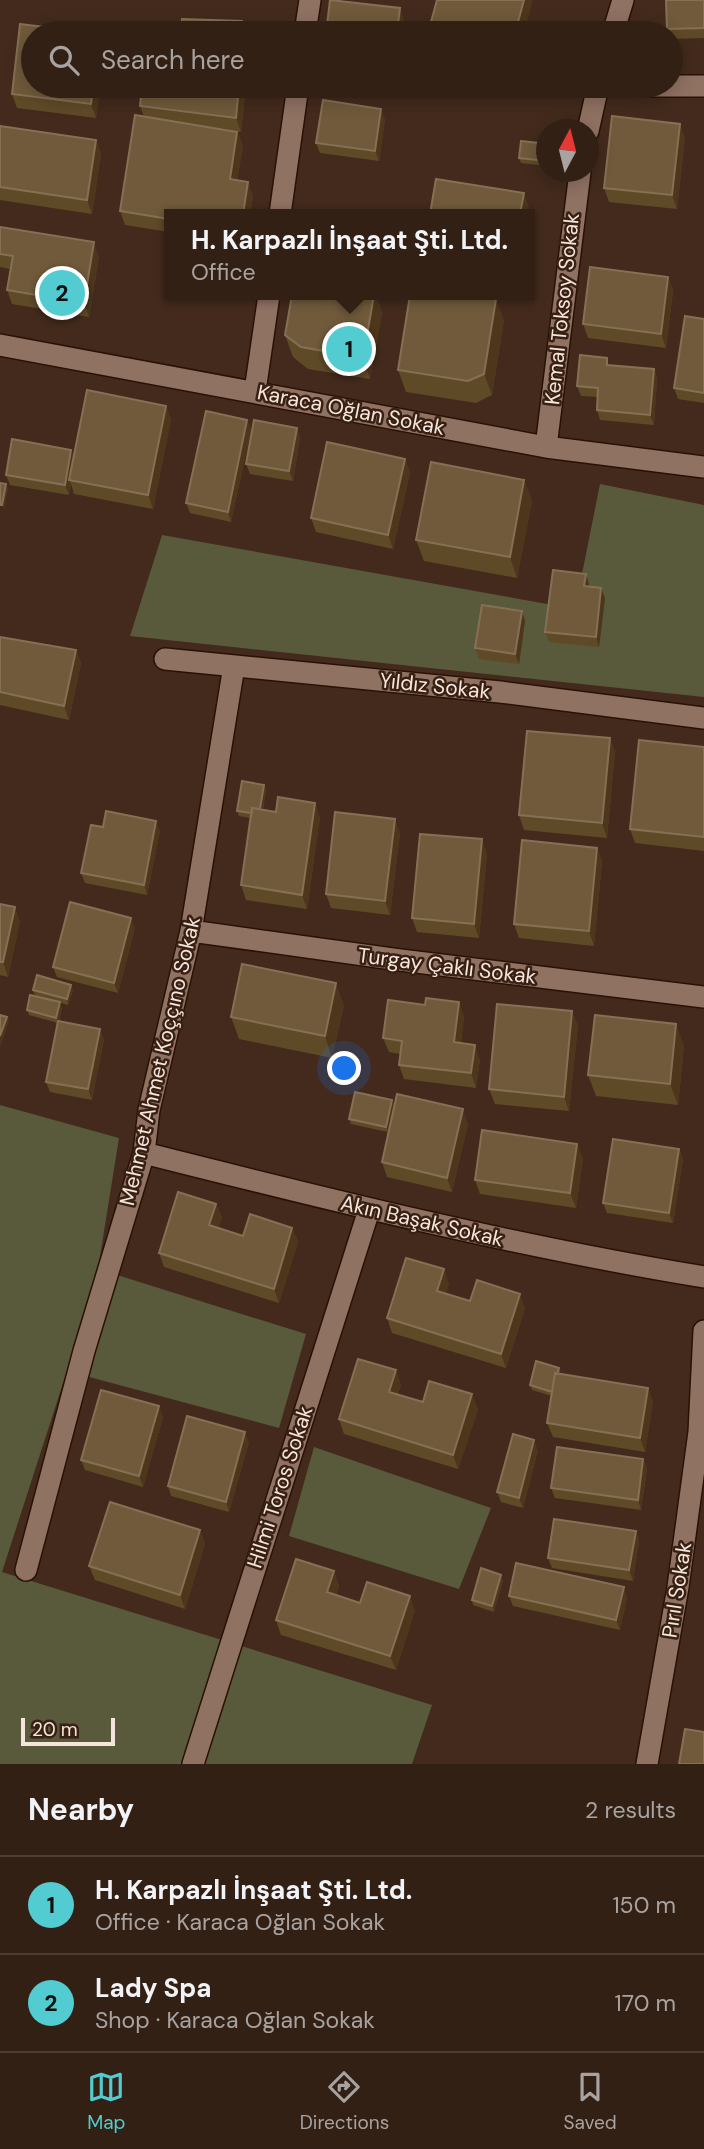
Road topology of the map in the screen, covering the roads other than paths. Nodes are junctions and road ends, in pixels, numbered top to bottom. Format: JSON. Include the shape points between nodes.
{"nodes":[{"id":1,"x":310,"y":0,"type":"edge"},
{"id":2,"x":623,"y":0,"type":"edge"},
{"id":3,"x":307,"y":21,"type":"edge"},
{"id":4,"x":617,"y":21,"type":"edge"},
{"id":5,"x":683,"y":86,"type":"edge"},
{"id":6,"x":704,"y":86,"type":"edge"},
{"id":7,"x":296,"y":98,"type":"edge"},
{"id":8,"x":596,"y":98,"type":"edge"},
{"id":9,"x":591,"y":119,"type":"edge"},
{"id":10,"x":579,"y":182,"type":"edge"},
{"id":11,"x":281,"y":209,"type":"edge"},
{"id":12,"x":268,"y":300,"type":"edge"},
{"id":13,"x":0,"y":345,"type":"edge"},
{"id":14,"x":255,"y":391,"type":"junction"},
{"id":15,"x":546,"y":447,"type":"junction"},
{"id":16,"x":704,"y":467,"type":"edge"},
{"id":17,"x":165,"y":659,"type":"dead end"},
{"id":18,"x":234,"y":666,"type":"junction"},
{"id":19,"x":704,"y":718,"type":"edge"},
{"id":20,"x":191,"y":931,"type":"junction"},
{"id":21,"x":704,"y":997,"type":"edge"},
{"id":22,"x":144,"y":1153,"type":"junction"},
{"id":23,"x":369,"y":1210,"type":"junction"},
{"id":24,"x":704,"y":1277,"type":"edge"},
{"id":25,"x":704,"y":1331,"type":"edge"},
{"id":26,"x":702,"y":1433,"type":"edge"},
{"id":27,"x":26,"y":1570,"type":"dead end"},
{"id":28,"x":193,"y":1764,"type":"edge"},
{"id":29,"x":647,"y":1764,"type":"edge"}],
"edges":[{"from":1,"to":3,"type":"street"},
{"from":2,"to":4,"type":"street"},
{"from":5,"to":6,"type":"street"},
{"from":7,"to":11,"type":"street"},
{"from":8,"to":9,"type":"street"},
{"from":10,"to":15,"type":"street","name":"Kemal Toksoy Sokak"},
{"from":12,"to":14,"type":"street"},
{"from":13,"to":14,"type":"street","name":"Karaca Oğlan Sokak"},
{"from":14,"to":15,"type":"street","name":"Karaca Oğlan Sokak"},
{"from":15,"to":16,"type":"street","name":"Karaca Oğlan Sokak"},
{"from":17,"to":18,"type":"street","name":"Yıldız Sokak"},
{"from":18,"to":19,"type":"street","name":"Yıldız Sokak"},
{"from":18,"to":20,"type":"street","name":"Mehmet Ahmet Koççıno Sokak"},
{"from":20,"to":21,"type":"street","name":"Turgay Çaklı Sokak"},
{"from":20,"to":22,"type":"street","name":"Mehmet Ahmet Koççıno Sokak","via":[[149,1110]]},
{"from":22,"to":23,"type":"street","name":"Akın Başak Sokak"},
{"from":22,"to":27,"type":"street","name":"Mehmet Ahmet Koççıno Sokak","via":[[84,1351]]},
{"from":23,"to":24,"type":"street","name":"Akın Başak Sokak","via":[[567,1254]]},
{"from":23,"to":28,"type":"street","name":"Hilmi Toros Sokak"},
{"from":25,"to":26,"type":"street","name":"Pırıl Sokak"},
{"from":26,"to":29,"type":"street","name":"Pırıl Sokak"}]}
